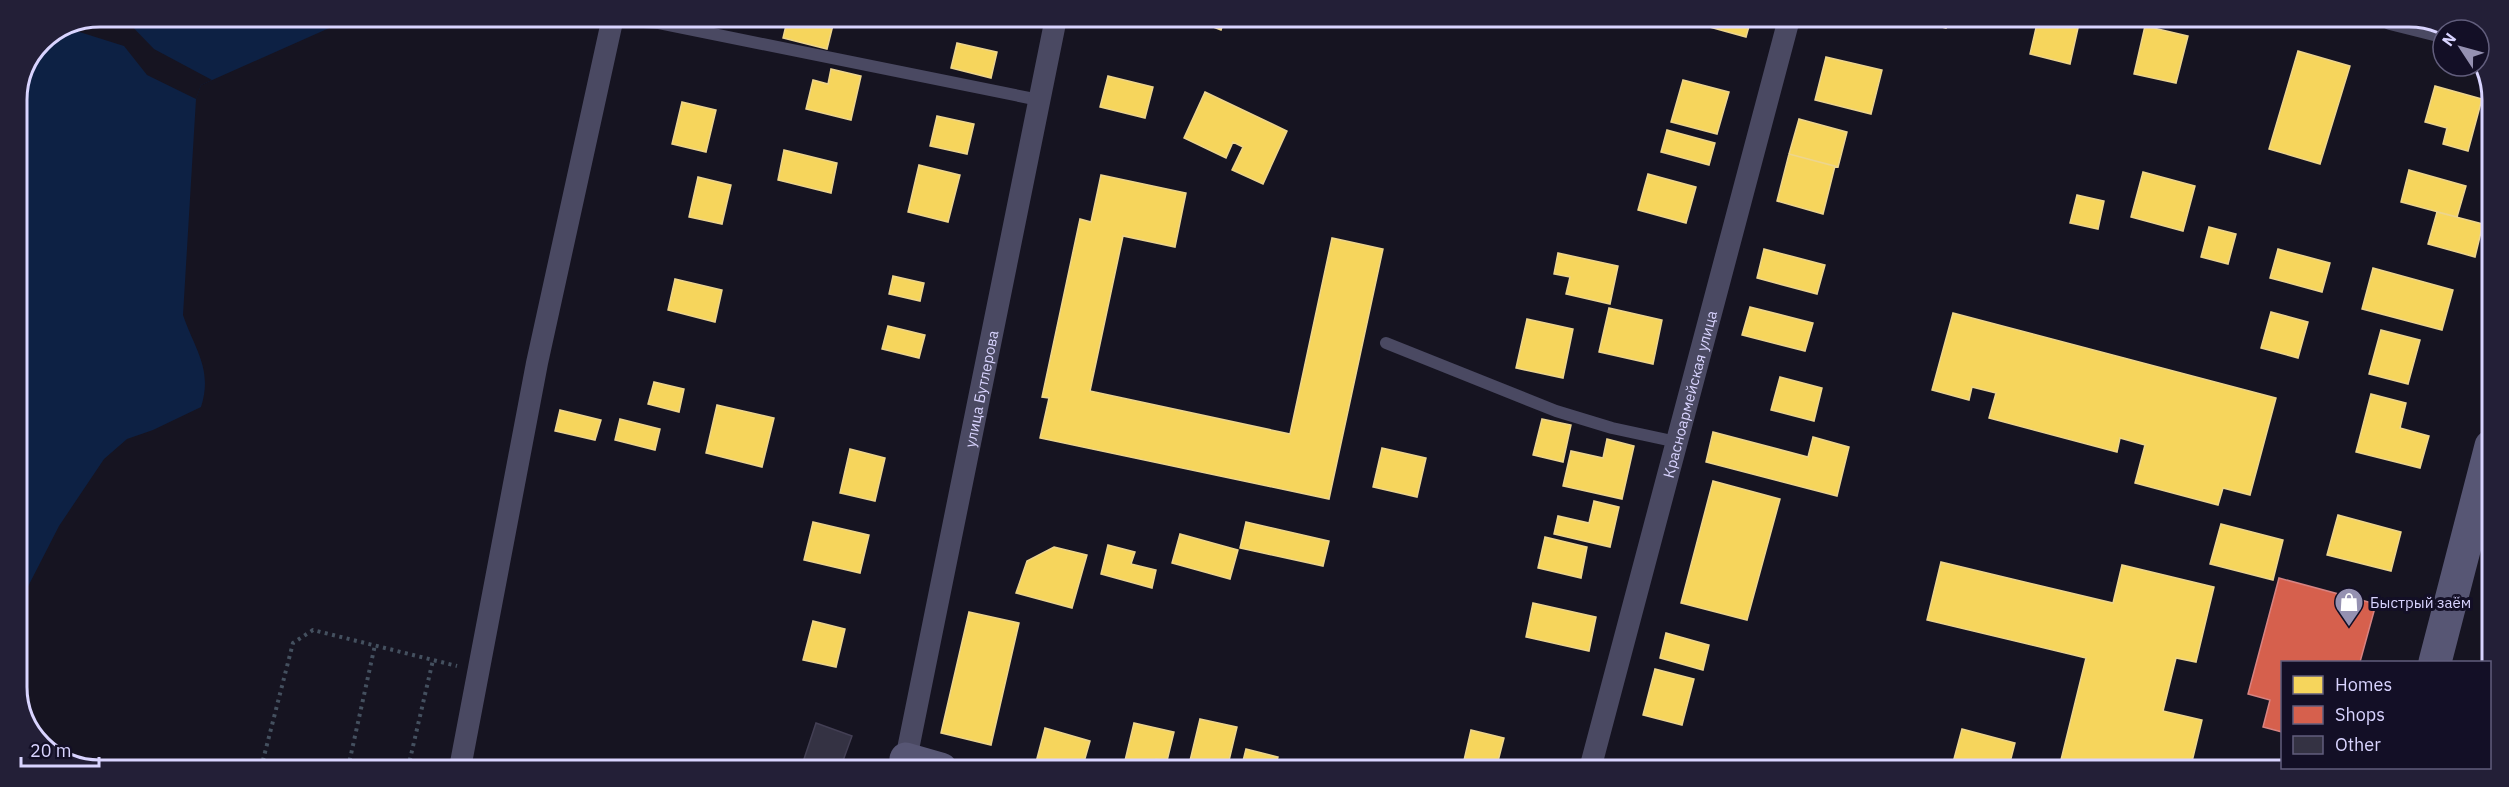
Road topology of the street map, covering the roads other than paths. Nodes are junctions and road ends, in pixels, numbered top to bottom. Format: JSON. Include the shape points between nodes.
{"nodes":[{"id":1,"x":611,"y":27,"type":"edge"},
{"id":2,"x":678,"y":27,"type":"edge"},
{"id":3,"x":1054,"y":27,"type":"edge"},
{"id":4,"x":1787,"y":27,"type":"edge"},
{"id":5,"x":1039,"y":100,"type":"junction"},
{"id":6,"x":1386,"y":343,"type":"dead end"},
{"id":7,"x":1677,"y":442,"type":"junction"},
{"id":8,"x":2482,"y":495,"type":"edge"},
{"id":9,"x":2436,"y":661,"type":"edge"},
{"id":10,"x":462,"y":760,"type":"edge"},
{"id":11,"x":906,"y":760,"type":"edge"},
{"id":12,"x":1593,"y":760,"type":"edge"}],
"edges":[{"from":1,"to":10,"type":"street","via":[[537,363]]},
{"from":2,"to":5,"type":"lane"},
{"from":3,"to":5,"type":"street","name":"улица Бутлерова"},
{"from":4,"to":7,"type":"street","name":"Красноармейская улица"},
{"from":5,"to":11,"type":"street","name":"улица Бутлерова"},
{"from":6,"to":7,"type":"lane","via":[[1556,411]]},
{"from":7,"to":12,"type":"street","name":"Красноармейская улица"},
{"from":8,"to":9,"type":"street"}]}
